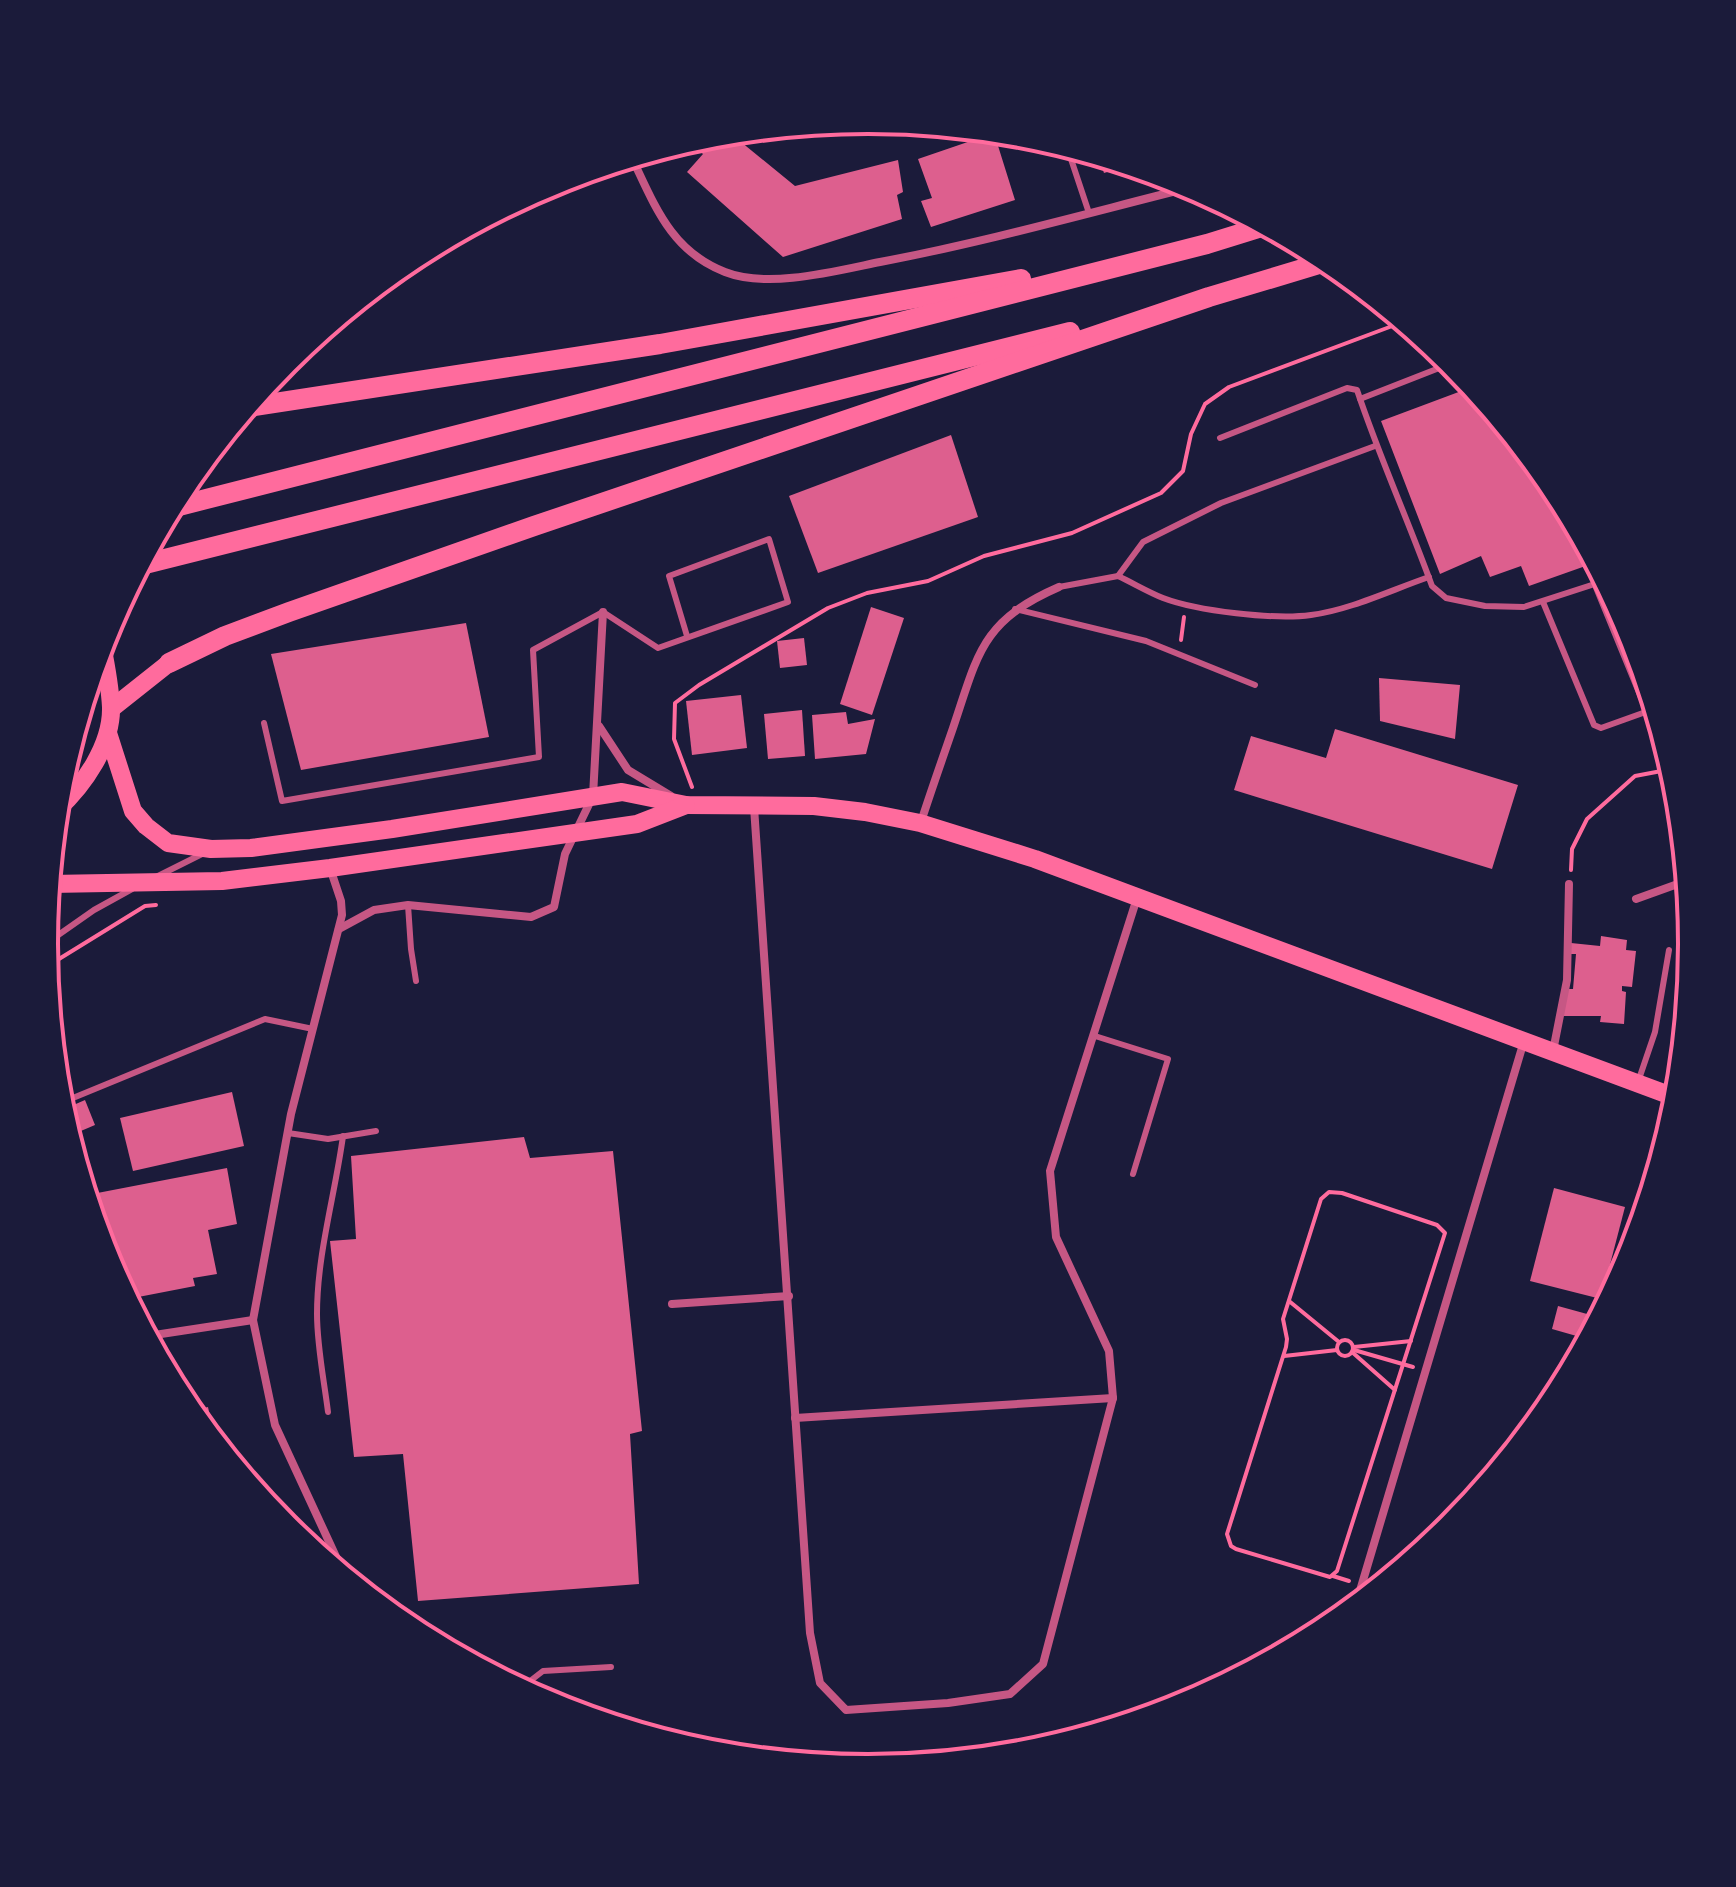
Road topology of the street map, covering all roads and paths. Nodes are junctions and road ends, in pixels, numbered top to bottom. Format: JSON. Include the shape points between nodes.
{"nodes":[{"id":1,"x":1071,"y":159,"type":"edge"},
{"id":2,"x":637,"y":167,"type":"edge"},
{"id":3,"x":1171,"y":192,"type":"edge"},
{"id":4,"x":1089,"y":213,"type":"junction"},
{"id":5,"x":1251,"y":230,"type":"edge"},
{"id":6,"x":1207,"y":244,"type":"junction"},
{"id":7,"x":1312,"y":266,"type":"edge"},
{"id":8,"x":1209,"y":297,"type":"junction"},
{"id":9,"x":1392,"y":326,"type":"edge"},
{"id":10,"x":1438,"y":368,"type":"edge"},
{"id":11,"x":1360,"y":399,"type":"junction"},
{"id":12,"x":263,"y":405,"type":"edge"},
{"id":13,"x":1220,"y":438,"type":"dead end"},
{"id":14,"x":1375,"y":446,"type":"junction"},
{"id":15,"x":188,"y":504,"type":"edge"},
{"id":16,"x":154,"y":562,"type":"edge"},
{"id":17,"x":1118,"y":576,"type":"junction"},
{"id":18,"x":1429,"y":577,"type":"junction"},
{"id":19,"x":1595,"y":585,"type":"edge"},
{"id":20,"x":1059,"y":587,"type":"joint"},
{"id":21,"x":1543,"y":602,"type":"junction"},
{"id":22,"x":1186,"y":603,"type":"junction"},
{"id":23,"x":1015,"y":609,"type":"junction"},
{"id":24,"x":603,"y":612,"type":"junction"},
{"id":25,"x":687,"y":636,"type":"junction"},
{"id":26,"x":1179,"y":654,"type":"junction"},
{"id":27,"x":169,"y":663,"type":"joint"},
{"id":28,"x":105,"y":671,"type":"edge"},
{"id":29,"x":1255,"y":685,"type":"dead end"},
{"id":30,"x":111,"y":709,"type":"junction"},
{"id":31,"x":1644,"y":712,"type":"edge"},
{"id":32,"x":264,"y":723,"type":"dead end"},
{"id":33,"x":599,"y":725,"type":"junction"},
{"id":34,"x":108,"y":733,"type":"junction"},
{"id":35,"x":1659,"y":771,"type":"edge"},
{"id":36,"x":687,"y":777,"type":"dead end"},
{"id":37,"x":73,"y":791,"type":"edge"},
{"id":38,"x":593,"y":796,"type":"junction"},
{"id":39,"x":754,"y":804,"type":"junction"},
{"id":40,"x":686,"y":805,"type":"junction"},
{"id":41,"x":920,"y":823,"type":"junction"},
{"id":42,"x":576,"y":833,"type":"junction"},
{"id":43,"x":211,"y":849,"type":"junction"},
{"id":44,"x":330,"y":868,"type":"junction"},
{"id":45,"x":61,"y":884,"type":"edge"},
{"id":46,"x":141,"y":884,"type":"junction"},
{"id":47,"x":1569,"y":884,"type":"joint"},
{"id":48,"x":1675,"y":885,"type":"edge"},
{"id":49,"x":1137,"y":898,"type":"junction"},
{"id":50,"x":1636,"y":899,"type":"dead end"},
{"id":51,"x":160,"y":904,"type":"dead end"},
{"id":52,"x":408,"y":905,"type":"junction"},
{"id":53,"x":339,"y":929,"type":"junction"},
{"id":54,"x":58,"y":935,"type":"edge"},
{"id":55,"x":1669,"y":950,"type":"dead end"},
{"id":56,"x":59,"y":959,"type":"edge"},
{"id":57,"x":416,"y":981,"type":"dead end"},
{"id":58,"x":313,"y":1029,"type":"junction"},
{"id":59,"x":1095,"y":1036,"type":"junction"},
{"id":60,"x":1525,"y":1041,"type":"junction"},
{"id":61,"x":1553,"y":1052,"type":"junction"},
{"id":62,"x":1637,"y":1083,"type":"junction"},
{"id":63,"x":1664,"y":1093,"type":"edge"},
{"id":64,"x":73,"y":1098,"type":"edge"},
{"id":65,"x":376,"y":1131,"type":"dead end"},
{"id":66,"x":288,"y":1133,"type":"junction"},
{"id":67,"x":343,"y":1136,"type":"junction"},
{"id":68,"x":1133,"y":1174,"type":"dead end"},
{"id":69,"x":789,"y":1296,"type":"junction"},
{"id":70,"x":1289,"y":1301,"type":"junction"},
{"id":71,"x":672,"y":1304,"type":"dead end"},
{"id":72,"x":253,"y":1320,"type":"junction"},
{"id":73,"x":160,"y":1334,"type":"edge"},
{"id":74,"x":1411,"y":1341,"type":"junction"},
{"id":75,"x":1339,"y":1342,"type":"junction"},
{"id":76,"x":1337,"y":1350,"type":"junction"},
{"id":77,"x":1353,"y":1350,"type":"junction"},
{"id":78,"x":1284,"y":1356,"type":"junction"},
{"id":79,"x":1403,"y":1365,"type":"junction"},
{"id":80,"x":1426,"y":1371,"type":"junction"},
{"id":81,"x":1395,"y":1390,"type":"junction"},
{"id":82,"x":1113,"y":1398,"type":"junction"},
{"id":83,"x":328,"y":1412,"type":"dead end"},
{"id":84,"x":795,"y":1418,"type":"junction"},
{"id":85,"x":334,"y":1552,"type":"edge"},
{"id":86,"x":1244,"y":1552,"type":"junction"},
{"id":87,"x":1243,"y":1558,"type":"dead end"},
{"id":88,"x":1316,"y":1574,"type":"junction"},
{"id":89,"x":1314,"y":1581,"type":"dead end"},
{"id":90,"x":1362,"y":1586,"type":"edge"},
{"id":91,"x":611,"y":1667,"type":"dead end"},
{"id":92,"x":532,"y":1680,"type":"edge"}],
"edges":[{"from":1,"to":4,"type":"lane"},
{"from":2,"to":4,"type":"street","via":[[674,238],[725,272],[761,278],[807,277],[939,251]]},
{"from":3,"to":4,"type":"street"},
{"from":5,"to":6,"type":"highway"},
{"from":6,"to":12,"type":"highway","via":[[660,344]]},
{"from":6,"to":15,"type":"highway"},
{"from":7,"to":8,"type":"highway"},
{"from":8,"to":16,"type":"highway"},
{"from":8,"to":27,"type":"highway","via":[[289,612]]},
{"from":9,"to":36,"type":"path","via":[[1217,395],[1205,404],[1191,434],[1183,471],[1161,493],[1072,533],[828,608],[699,685],[675,703],[674,739]]},
{"from":10,"to":11,"type":"lane"},
{"from":11,"to":13,"type":"lane","via":[[1357,390],[1347,388]]},
{"from":11,"to":14,"type":"lane"},
{"from":14,"to":17,"type":"lane","via":[[1221,503],[1143,542]]},
{"from":14,"to":18,"type":"lane"},
{"from":17,"to":20,"type":"lane"},
{"from":17,"to":22,"type":"lane","via":[[1165,599]]},
{"from":18,"to":21,"type":"lane","via":[[1446,598],[1485,606]]},
{"from":18,"to":22,"type":"lane","via":[[1313,615],[1238,613]]},
{"from":19,"to":21,"type":"lane"},
{"from":20,"to":23,"type":"street"},
{"from":21,"to":31,"type":"lane","via":[[1594,725],[1601,728]]},
{"from":22,"to":26,"type":"path"},
{"from":23,"to":26,"type":"lane"},
{"from":23,"to":41,"type":"street","via":[[977,656]]},
{"from":24,"to":25,"type":"lane","via":[[658,648]]},
{"from":24,"to":32,"type":"lane","via":[[533,650],[539,757],[282,801]]},
{"from":24,"to":33,"type":"street"},
{"from":25,"to":25,"type":"lane","via":[[669,576],[769,539],[788,602]]},
{"from":26,"to":29,"type":"lane"},
{"from":27,"to":30,"type":"main road"},
{"from":28,"to":30,"type":"main road"},
{"from":30,"to":34,"type":"main road"},
{"from":33,"to":38,"type":"street"},
{"from":33,"to":40,"type":"street","via":[[628,770]]},
{"from":34,"to":37,"type":"main road","via":[[90,771]]},
{"from":34,"to":43,"type":"main road","via":[[139,819],[168,843]]},
{"from":35,"to":47,"type":"path","via":[[1635,776],[1587,819],[1572,849]]},
{"from":38,"to":40,"type":"main road","via":[[622,792]]},
{"from":38,"to":42,"type":"street"},
{"from":38,"to":43,"type":"main road","via":[[392,829]]},
{"from":39,"to":40,"type":"main road"},
{"from":39,"to":41,"type":"main road","via":[[814,806]]},
{"from":39,"to":69,"type":"street"},
{"from":40,"to":42,"type":"main road","via":[[637,824]]},
{"from":41,"to":49,"type":"main road"},
{"from":42,"to":44,"type":"main road"},
{"from":42,"to":52,"type":"street","via":[[565,854],[554,907],[542,914]]},
{"from":43,"to":46,"type":"lane"},
{"from":44,"to":46,"type":"main road"},
{"from":44,"to":53,"type":"street","via":[[341,901]]},
{"from":45,"to":46,"type":"main road"},
{"from":46,"to":54,"type":"lane"},
{"from":47,"to":61,"type":"street","via":[[1567,980]]},
{"from":48,"to":50,"type":"street"},
{"from":49,"to":59,"type":"street"},
{"from":49,"to":60,"type":"main road"},
{"from":51,"to":56,"type":"path","via":[[145,906]]},
{"from":52,"to":53,"type":"street","via":[[374,910]]},
{"from":52,"to":57,"type":"lane"},
{"from":53,"to":58,"type":"street"},
{"from":55,"to":62,"type":"lane","via":[[1655,1032]]},
{"from":58,"to":64,"type":"lane","via":[[265,1019]]},
{"from":58,"to":66,"type":"street"},
{"from":59,"to":68,"type":"lane","via":[[1168,1059]]},
{"from":59,"to":82,"type":"street","via":[[1050,1171],[1056,1237],[1109,1351]]},
{"from":60,"to":61,"type":"main road"},
{"from":60,"to":80,"type":"street"},
{"from":61,"to":62,"type":"main road"},
{"from":62,"to":63,"type":"main road"},
{"from":65,"to":67,"type":"lane"},
{"from":66,"to":67,"type":"lane"},
{"from":66,"to":72,"type":"street"},
{"from":67,"to":83,"type":"lane","via":[[324,1236],[317,1313]]},
{"from":69,"to":71,"type":"street"},
{"from":69,"to":84,"type":"street"},
{"from":70,"to":74,"type":"path","via":[[1321,1199],[1329,1192],[1342,1193],[1443,1229]]},
{"from":70,"to":75,"type":"path"},
{"from":70,"to":78,"type":"path","via":[[1283,1319]]},
{"from":72,"to":73,"type":"street"},
{"from":72,"to":85,"type":"street","via":[[275,1425]]},
{"from":74,"to":77,"type":"path"},
{"from":74,"to":79,"type":"path"},
{"from":75,"to":76,"type":"path"},
{"from":75,"to":77,"type":"path","via":[[1349,1340]]},
{"from":76,"to":77,"type":"path","via":[[1345,1356]]},
{"from":76,"to":78,"type":"path"},
{"from":77,"to":79,"type":"path"},
{"from":77,"to":81,"type":"path"},
{"from":78,"to":86,"type":"path","via":[[1227,1534],[1231,1546]]},
{"from":79,"to":80,"type":"path"},
{"from":79,"to":81,"type":"path"},
{"from":80,"to":90,"type":"street"},
{"from":81,"to":88,"type":"path","via":[[1337,1571],[1330,1577]]},
{"from":82,"to":84,"type":"street"},
{"from":82,"to":84,"type":"street","via":[[1043,1664],[1010,1694],[846,1710],[820,1683],[810,1633]]},
{"from":86,"to":87,"type":"path"},
{"from":86,"to":88,"type":"path"},
{"from":88,"to":89,"type":"path"},
{"from":91,"to":92,"type":"lane","via":[[543,1671]]}]}
